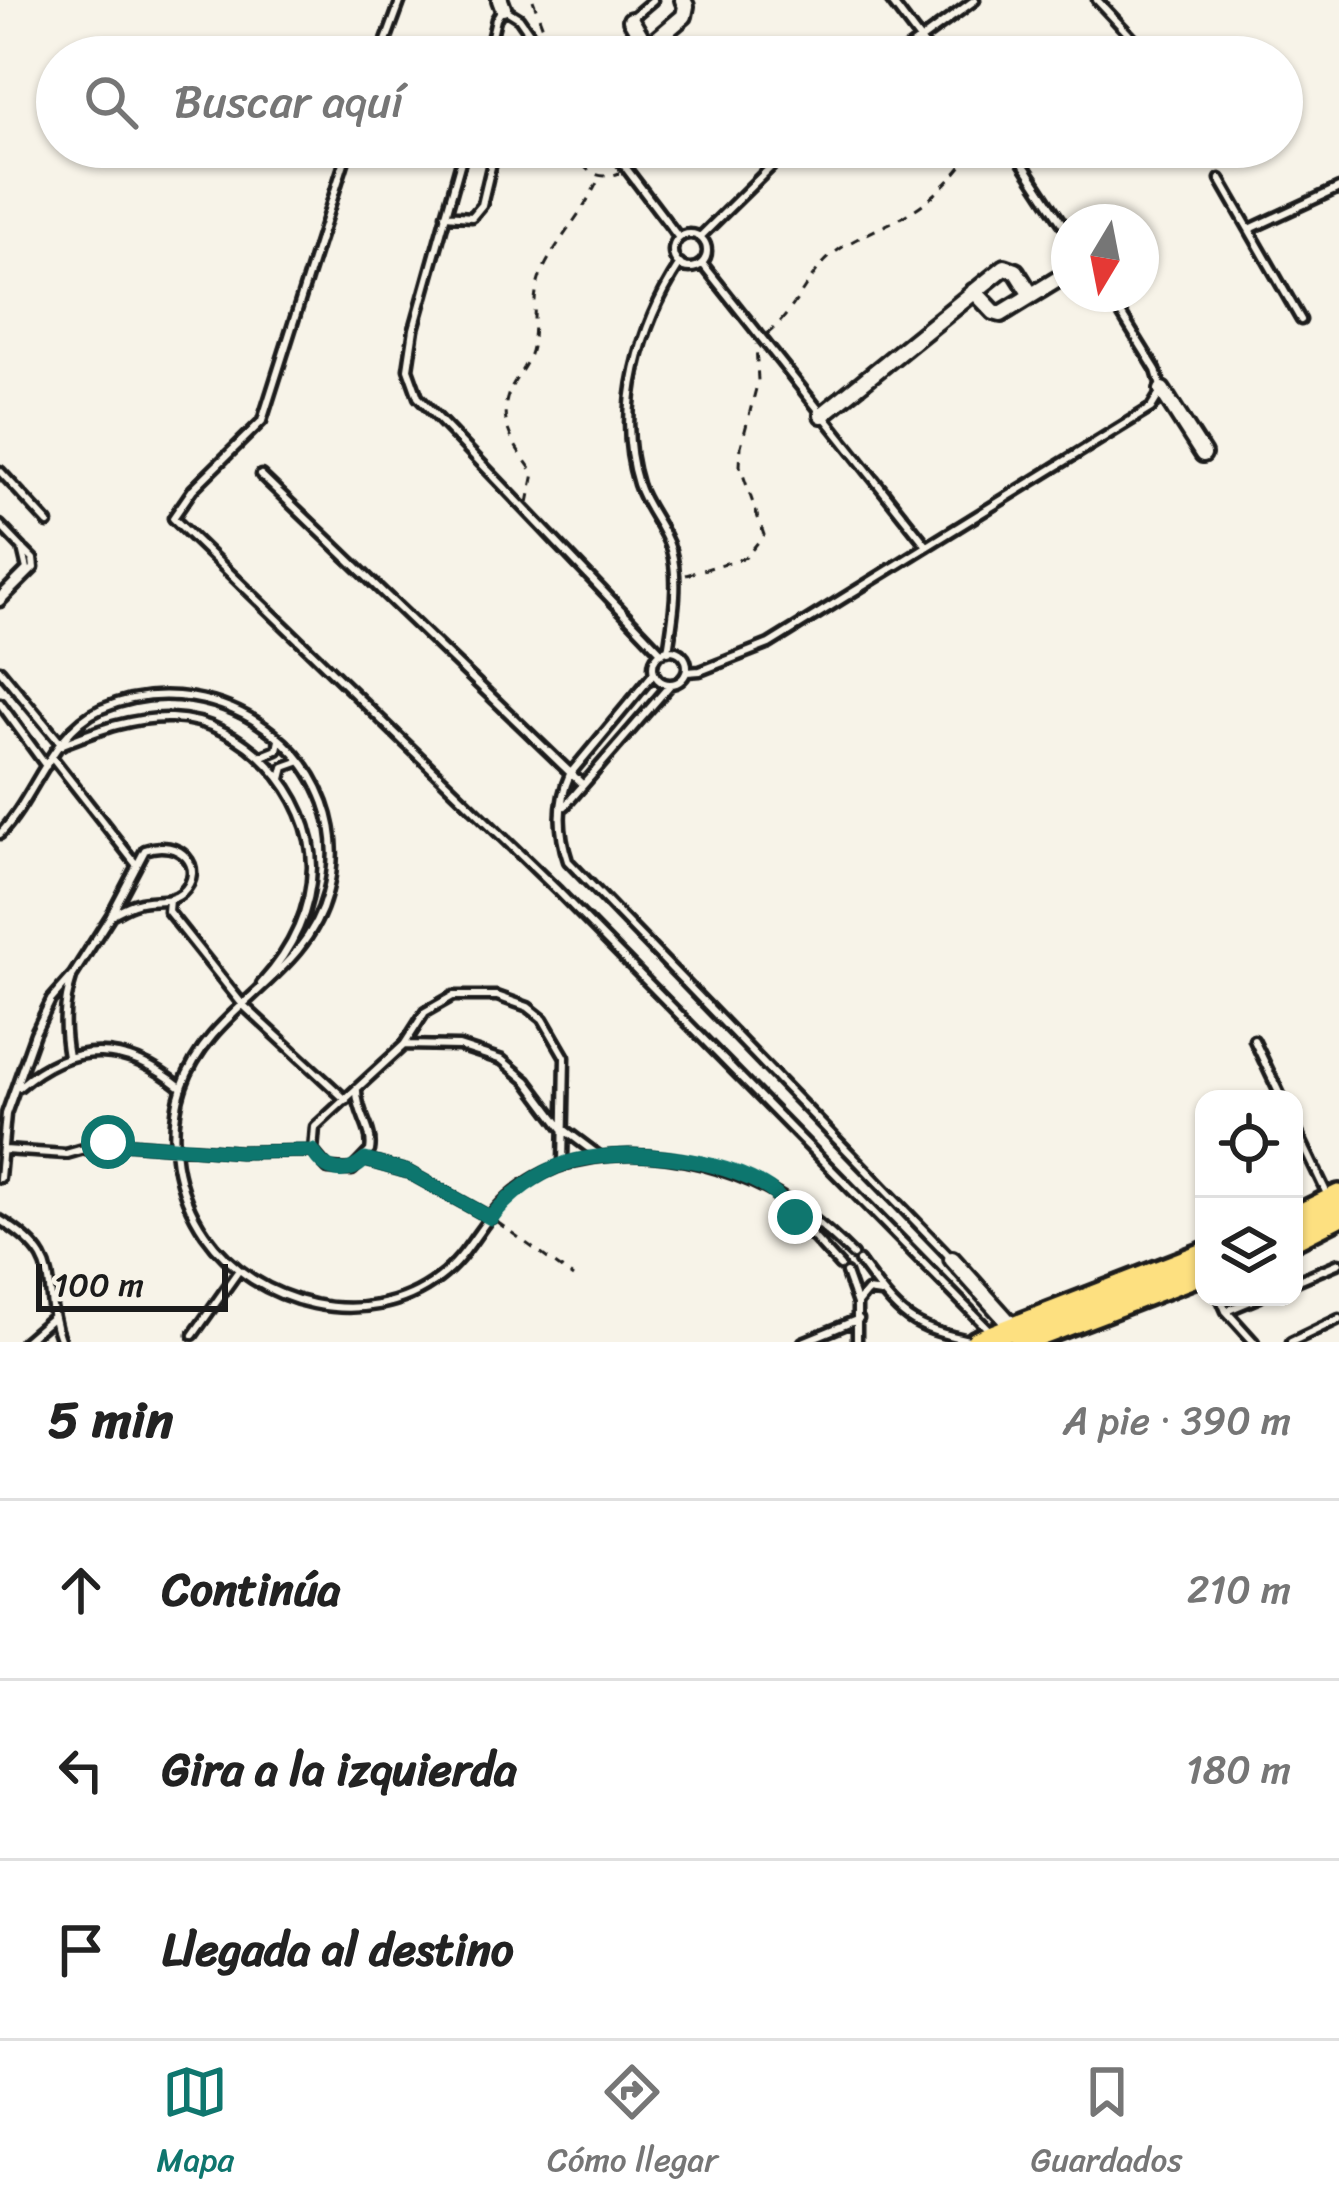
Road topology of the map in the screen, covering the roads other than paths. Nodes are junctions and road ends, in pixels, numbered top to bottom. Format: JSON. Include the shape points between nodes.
{"nodes":[{"id":1,"x":401,"y":0,"type":"edge"},
{"id":2,"x":653,"y":0,"type":"edge"},
{"id":3,"x":683,"y":0,"type":"edge"},
{"id":4,"x":890,"y":0,"type":"edge"},
{"id":5,"x":975,"y":0,"type":"edge"},
{"id":6,"x":1096,"y":0,"type":"edge"},
{"id":7,"x":502,"y":4,"type":"edge"},
{"id":8,"x":631,"y":20,"type":"joint"},
{"id":9,"x":388,"y":36,"type":"edge"},
{"id":10,"x":492,"y":36,"type":"edge"},
{"id":11,"x":533,"y":36,"type":"edge"},
{"id":12,"x":636,"y":36,"type":"edge"},
{"id":13,"x":661,"y":36,"type":"edge"},
{"id":14,"x":915,"y":36,"type":"edge"},
{"id":15,"x":925,"y":36,"type":"edge"},
{"id":16,"x":1130,"y":36,"type":"edge"},
{"id":17,"x":342,"y":168,"type":"edge"},
{"id":18,"x":459,"y":168,"type":"edge"},
{"id":19,"x":491,"y":168,"type":"edge"},
{"id":20,"x":626,"y":168,"type":"edge"},
{"id":21,"x":769,"y":168,"type":"edge"},
{"id":22,"x":1022,"y":168,"type":"edge"},
{"id":23,"x":1220,"y":179,"type":"dead end"},
{"id":24,"x":1339,"y":188,"type":"edge"},
{"id":25,"x":1051,"y":209,"type":"edge"},
{"id":26,"x":445,"y":215,"type":"junction"},
{"id":27,"x":1250,"y":229,"type":"junction"},
{"id":28,"x":700,"y":237,"type":"junction"},
{"id":29,"x":679,"y":238,"type":"junction"},
{"id":30,"x":702,"y":263,"type":"junction"},
{"id":31,"x":680,"y":264,"type":"junction"},
{"id":32,"x":1051,"y":283,"type":"edge"},
{"id":33,"x":974,"y":291,"type":"junction"},
{"id":34,"x":1031,"y":295,"type":"junction"},
{"id":35,"x":1120,"y":312,"type":"edge"},
{"id":36,"x":1300,"y":320,"type":"dead end"},
{"id":37,"x":1162,"y":390,"type":"junction"},
{"id":38,"x":822,"y":415,"type":"junction"},
{"id":39,"x":1203,"y":454,"type":"dead end"},
{"id":40,"x":0,"y":471,"type":"edge"},
{"id":41,"x":260,"y":475,"type":"dead end"},
{"id":42,"x":48,"y":523,"type":"dead end"},
{"id":43,"x":0,"y":525,"type":"edge"},
{"id":44,"x":927,"y":545,"type":"junction"},
{"id":45,"x":0,"y":599,"type":"edge"},
{"id":46,"x":665,"y":652,"type":"junction"},
{"id":47,"x":0,"y":670,"type":"edge"},
{"id":48,"x":687,"y":672,"type":"junction"},
{"id":49,"x":654,"y":673,"type":"junction"},
{"id":50,"x":670,"y":685,"type":"junction"},
{"id":51,"x":0,"y":703,"type":"edge"},
{"id":52,"x":278,"y":736,"type":"junction"},
{"id":53,"x":62,"y":745,"type":"junction"},
{"id":54,"x":258,"y":754,"type":"junction"},
{"id":55,"x":52,"y":757,"type":"junction"},
{"id":56,"x":301,"y":762,"type":"junction"},
{"id":57,"x":46,"y":766,"type":"junction"},
{"id":58,"x":570,"y":774,"type":"junction"},
{"id":59,"x":280,"y":779,"type":"junction"},
{"id":60,"x":582,"y":784,"type":"junction"},
{"id":61,"x":563,"y":809,"type":"junction"},
{"id":62,"x":0,"y":834,"type":"edge"},
{"id":63,"x":135,"y":864,"type":"junction"},
{"id":64,"x":170,"y":900,"type":"junction"},
{"id":65,"x":111,"y":915,"type":"junction"},
{"id":66,"x":73,"y":975,"type":"junction"},
{"id":67,"x":242,"y":1004,"type":"junction"},
{"id":68,"x":1254,"y":1040,"type":"dead end"},
{"id":69,"x":404,"y":1045,"type":"junction"},
{"id":70,"x":68,"y":1057,"type":"junction"},
{"id":71,"x":182,"y":1088,"type":"junction"},
{"id":72,"x":1278,"y":1090,"type":"edge"},
{"id":73,"x":15,"y":1091,"type":"junction"},
{"id":74,"x":357,"y":1091,"type":"junction"},
{"id":75,"x":346,"y":1100,"type":"junction"},
{"id":76,"x":562,"y":1128,"type":"junction"},
{"id":77,"x":1303,"y":1143,"type":"edge"},
{"id":78,"x":175,"y":1148,"type":"junction"},
{"id":79,"x":4,"y":1150,"type":"junction"},
{"id":80,"x":313,"y":1151,"type":"junction"},
{"id":81,"x":599,"y":1156,"type":"junction"},
{"id":82,"x":365,"y":1160,"type":"junction"},
{"id":83,"x":562,"y":1164,"type":"junction"},
{"id":84,"x":0,"y":1178,"type":"edge"},
{"id":85,"x":770,"y":1190,"type":"junction"},
{"id":86,"x":1337,"y":1210,"type":"edge"},
{"id":87,"x":1303,"y":1216,"type":"edge"},
{"id":88,"x":491,"y":1218,"type":"junction"},
{"id":89,"x":0,"y":1220,"type":"edge"},
{"id":90,"x":1303,"y":1232,"type":"edge"},
{"id":91,"x":1195,"y":1258,"type":"edge"},
{"id":92,"x":952,"y":1259,"type":"joint"},
{"id":93,"x":1339,"y":1263,"type":"edge"},
{"id":94,"x":239,"y":1270,"type":"junction"},
{"id":95,"x":1195,"y":1275,"type":"edge"},
{"id":96,"x":1303,"y":1278,"type":"edge"},
{"id":97,"x":884,"y":1294,"type":"junction"},
{"id":98,"x":857,"y":1304,"type":"junction"},
{"id":99,"x":1224,"y":1306,"type":"edge"},
{"id":100,"x":1238,"y":1306,"type":"edge"},
{"id":101,"x":1226,"y":1311,"type":"junction"},
{"id":102,"x":52,"y":1317,"type":"junction"},
{"id":103,"x":859,"y":1319,"type":"junction"},
{"id":104,"x":1339,"y":1319,"type":"edge"},
{"id":105,"x":193,"y":1335,"type":"dead end"},
{"id":106,"x":1002,"y":1337,"type":"edge"},
{"id":107,"x":24,"y":1342,"type":"edge"},
{"id":108,"x":61,"y":1342,"type":"edge"},
{"id":109,"x":803,"y":1342,"type":"edge"},
{"id":110,"x":857,"y":1342,"type":"edge"},
{"id":111,"x":1254,"y":1342,"type":"edge"},
{"id":112,"x":1291,"y":1342,"type":"edge"}],
"edges":[{"from":1,"to":9,"type":"lane"},
{"from":2,"to":8,"type":"lane"},
{"from":3,"to":13,"type":"street","via":[[684,16]]},
{"from":4,"to":14,"type":"lane"},
{"from":5,"to":15,"type":"lane"},
{"from":6,"to":16,"type":"lane"},
{"from":7,"to":10,"type":"lane"},
{"from":7,"to":11,"type":"lane"},
{"from":8,"to":12,"type":"street"},
{"from":17,"to":106,"type":"lane","via":[[262,422],[173,518]]},
{"from":18,"to":26,"type":"lane"},
{"from":19,"to":26,"type":"lane","via":[[472,217]]},
{"from":20,"to":29,"type":"lane"},
{"from":21,"to":28,"type":"lane"},
{"from":22,"to":25,"type":"lane"},
{"from":23,"to":27,"type":"lane"},
{"from":24,"to":27,"type":"lane"},
{"from":26,"to":46,"type":"lane","via":[[414,328],[409,369],[418,397]]},
{"from":27,"to":36,"type":"lane"},
{"from":28,"to":29,"type":"lane"},
{"from":28,"to":30,"type":"lane","via":[[707,249]]},
{"from":29,"to":31,"type":"lane"},
{"from":30,"to":31,"type":"lane"},
{"from":30,"to":38,"type":"lane"},
{"from":31,"to":46,"type":"lane","via":[[642,338],[633,385],[638,484],[672,551],[675,608]]},
{"from":32,"to":34,"type":"street"},
{"from":33,"to":34,"type":"street","via":[[998,314]]},
{"from":33,"to":34,"type":"street","via":[[1011,267]]},
{"from":33,"to":38,"type":"street"},
{"from":35,"to":37,"type":"lane"},
{"from":37,"to":39,"type":"street"},
{"from":37,"to":44,"type":"lane","via":[[1151,408]]},
{"from":38,"to":44,"type":"lane"},
{"from":40,"to":42,"type":"lane"},
{"from":41,"to":58,"type":"lane"},
{"from":43,"to":45,"type":"lane","via":[[34,568]]},
{"from":44,"to":48,"type":"lane","via":[[769,644]]},
{"from":46,"to":48,"type":"lane","via":[[685,659]]},
{"from":46,"to":49,"type":"lane"},
{"from":47,"to":53,"type":"lane"},
{"from":48,"to":50,"type":"lane"},
{"from":49,"to":50,"type":"lane"},
{"from":49,"to":58,"type":"lane"},
{"from":50,"to":60,"type":"lane"},
{"from":51,"to":57,"type":"lane"},
{"from":52,"to":53,"type":"lane","via":[[210,700],[139,696],[80,719]]},
{"from":52,"to":54,"type":"lane","via":[[277,750]]},
{"from":52,"to":56,"type":"lane"},
{"from":53,"to":54,"type":"lane","via":[[131,719],[176,718],[218,729]]},
{"from":53,"to":55,"type":"lane"},
{"from":54,"to":59,"type":"lane"},
{"from":55,"to":57,"type":"lane"},
{"from":55,"to":63,"type":"lane"},
{"from":56,"to":59,"type":"lane","via":[[289,763]]},
{"from":56,"to":67,"type":"lane","via":[[329,822],[328,893],[296,956]]},
{"from":57,"to":62,"type":"lane"},
{"from":58,"to":60,"type":"lane"},
{"from":58,"to":61,"type":"lane"},
{"from":59,"to":67,"type":"lane","via":[[304,822],[312,865],[307,908],[276,968]]},
{"from":60,"to":61,"type":"lane"},
{"from":61,"to":92,"type":"lane","via":[[558,831],[577,873]]},
{"from":63,"to":64,"type":"lane","via":[[160,844],[189,860],[184,892]]},
{"from":63,"to":65,"type":"lane"},
{"from":64,"to":65,"type":"lane"},
{"from":64,"to":67,"type":"lane","via":[[168,911]]},
{"from":65,"to":66,"type":"lane"},
{"from":66,"to":70,"type":"lane","via":[[64,1016]]},
{"from":66,"to":73,"type":"lane","via":[[51,1000]]},
{"from":67,"to":71,"type":"lane","via":[[205,1041]]},
{"from":67,"to":75,"type":"lane"},
{"from":68,"to":72,"type":"lane"},
{"from":69,"to":74,"type":"lane"},
{"from":69,"to":76,"type":"lane","via":[[459,1046],[502,1060]]},
{"from":69,"to":76,"type":"lane","via":[[425,1012],[453,997],[481,993],[528,1007],[566,1057]]},
{"from":70,"to":71,"type":"lane","via":[[130,1056]]},
{"from":70,"to":73,"type":"lane"},
{"from":71,"to":78,"type":"lane"},
{"from":73,"to":79,"type":"lane"},
{"from":74,"to":75,"type":"lane"},
{"from":74,"to":82,"type":"lane","via":[[372,1141]]},
{"from":75,"to":80,"type":"lane","via":[[315,1127]]},
{"from":76,"to":81,"type":"lane"},
{"from":76,"to":83,"type":"lane"},
{"from":77,"to":86,"type":"lane"},
{"from":78,"to":79,"type":"lane","via":[[108,1142],[66,1154]]},
{"from":78,"to":80,"type":"lane"},
{"from":78,"to":94,"type":"lane","via":[[194,1215]]},
{"from":79,"to":84,"type":"lane"},
{"from":80,"to":82,"type":"lane","via":[[336,1171]]},
{"from":81,"to":83,"type":"lane"},
{"from":81,"to":85,"type":"lane","via":[[678,1160]]},
{"from":82,"to":88,"type":"lane","via":[[408,1172]]},
{"from":83,"to":88,"type":"lane","via":[[503,1201]]},
{"from":85,"to":97,"type":"lane","via":[[832,1234]]},
{"from":85,"to":98,"type":"lane","via":[[843,1270]]},
{"from":86,"to":87,"type":"main road"},
{"from":86,"to":90,"type":"main road"},
{"from":88,"to":94,"type":"lane","via":[[435,1281],[382,1304],[329,1307],[295,1299]]},
{"from":89,"to":102,"type":"lane","via":[[40,1253],[54,1295]]},
{"from":91,"to":106,"type":"main road"},
{"from":92,"to":106,"type":"street"},
{"from":93,"to":96,"type":"lane"},
{"from":94,"to":105,"type":"lane"},
{"from":95,"to":106,"type":"main road"},
{"from":97,"to":98,"type":"lane","via":[[867,1291]]},
{"from":97,"to":106,"type":"lane","via":[[913,1325]]},
{"from":98,"to":103,"type":"lane"},
{"from":99,"to":101,"type":"lane"},
{"from":100,"to":101,"type":"lane"},
{"from":101,"to":111,"type":"lane"},
{"from":102,"to":107,"type":"lane"},
{"from":102,"to":108,"type":"lane"},
{"from":103,"to":109,"type":"lane"},
{"from":103,"to":110,"type":"lane"},
{"from":104,"to":112,"type":"lane"}]}
